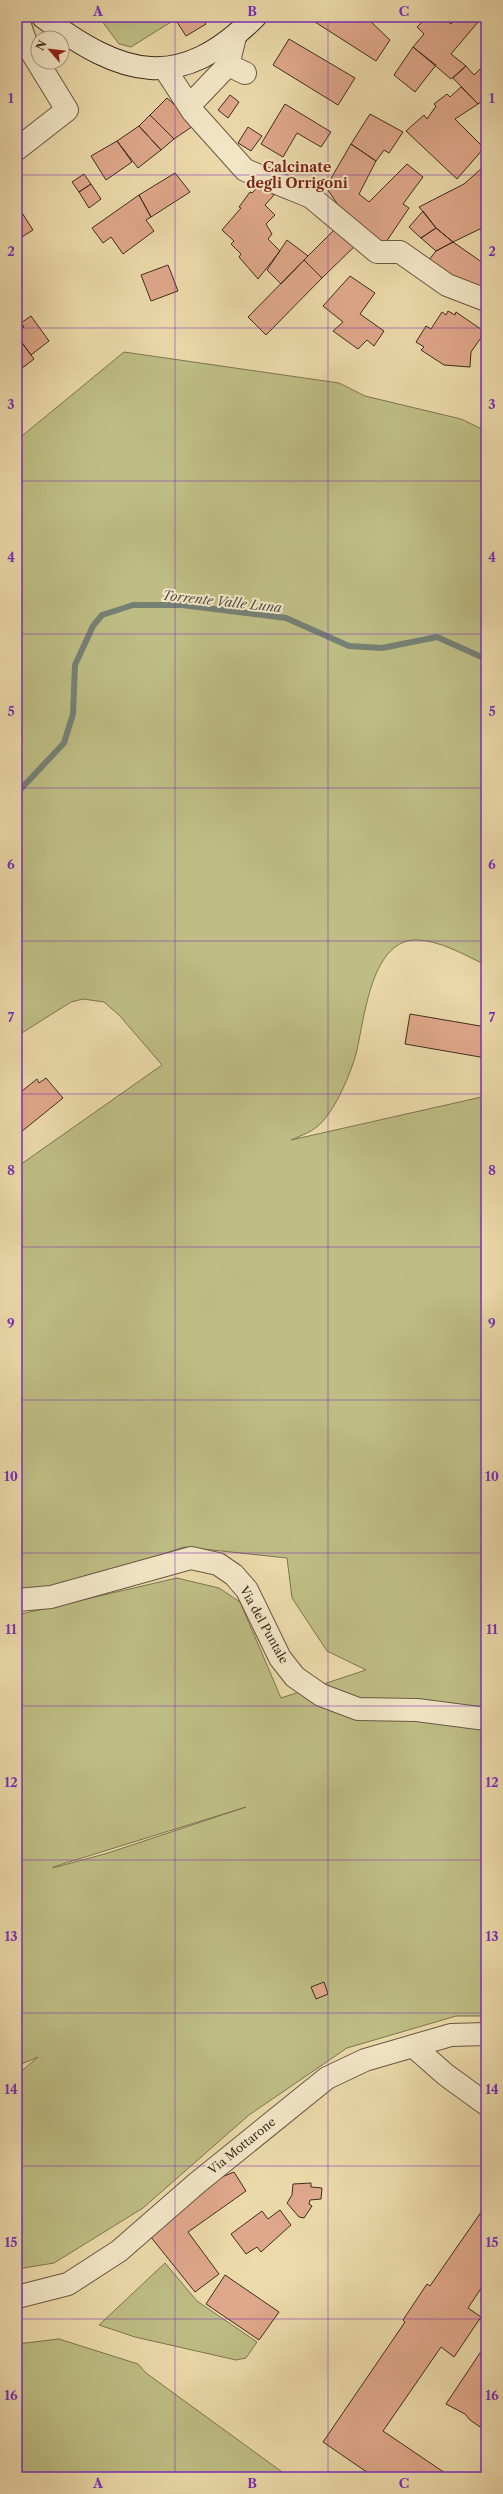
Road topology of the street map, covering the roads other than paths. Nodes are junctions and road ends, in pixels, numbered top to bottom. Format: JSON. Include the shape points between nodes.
{"nodes":[{"id":1,"x":17,"y":17,"type":"edge"},
{"id":2,"x":33,"y":17,"type":"edge"},
{"id":3,"x":43,"y":17,"type":"edge"},
{"id":4,"x":255,"y":17,"type":"edge"},
{"id":5,"x":235,"y":37,"type":"junction"},
{"id":6,"x":26,"y":43,"type":"junction"},
{"id":7,"x":165,"y":69,"type":"junction"},
{"id":8,"x":189,"y":106,"type":"junction"},
{"id":9,"x":17,"y":149,"type":"edge"},
{"id":10,"x":486,"y":300,"type":"edge"},
{"id":11,"x":17,"y":1600,"type":"edge"},
{"id":12,"x":486,"y":1719,"type":"edge"},
{"id":13,"x":486,"y":2034,"type":"edge"},
{"id":14,"x":413,"y":2046,"type":"junction"},
{"id":15,"x":486,"y":2104,"type":"edge"},
{"id":16,"x":17,"y":2297,"type":"edge"}],
"edges":[{"from":1,"to":6,"type":"street"},
{"from":2,"to":6,"type":"street"},
{"from":3,"to":7,"type":"street","via":[[66,34],[113,60],[142,68]]},
{"from":4,"to":5,"type":"street"},
{"from":5,"to":7,"type":"street","via":[[202,59]]},
{"from":5,"to":8,"type":"street","via":[[236,69]]},
{"from":6,"to":9,"type":"street","via":[[67,110]]},
{"from":7,"to":8,"type":"street"},
{"from":8,"to":10,"type":"street","via":[[246,170],[311,197],[377,252],[400,252],[447,285]]},
{"from":11,"to":12,"type":"street","name":"Via del Puntale","via":[[51,1597],[191,1558],[218,1564],[234,1575],[247,1590],[280,1658],[295,1677],[321,1695],[358,1709],[417,1710]]},
{"from":13,"to":14,"type":"street","name":"Via Mottarone","via":[[451,2035]]},
{"from":14,"to":15,"type":"street","via":[[446,2075]]},
{"from":14,"to":16,"type":"street","name":"Via Mottarone","via":[[365,2060],[327,2078],[197,2183],[119,2251],[68,2284]]}]}
